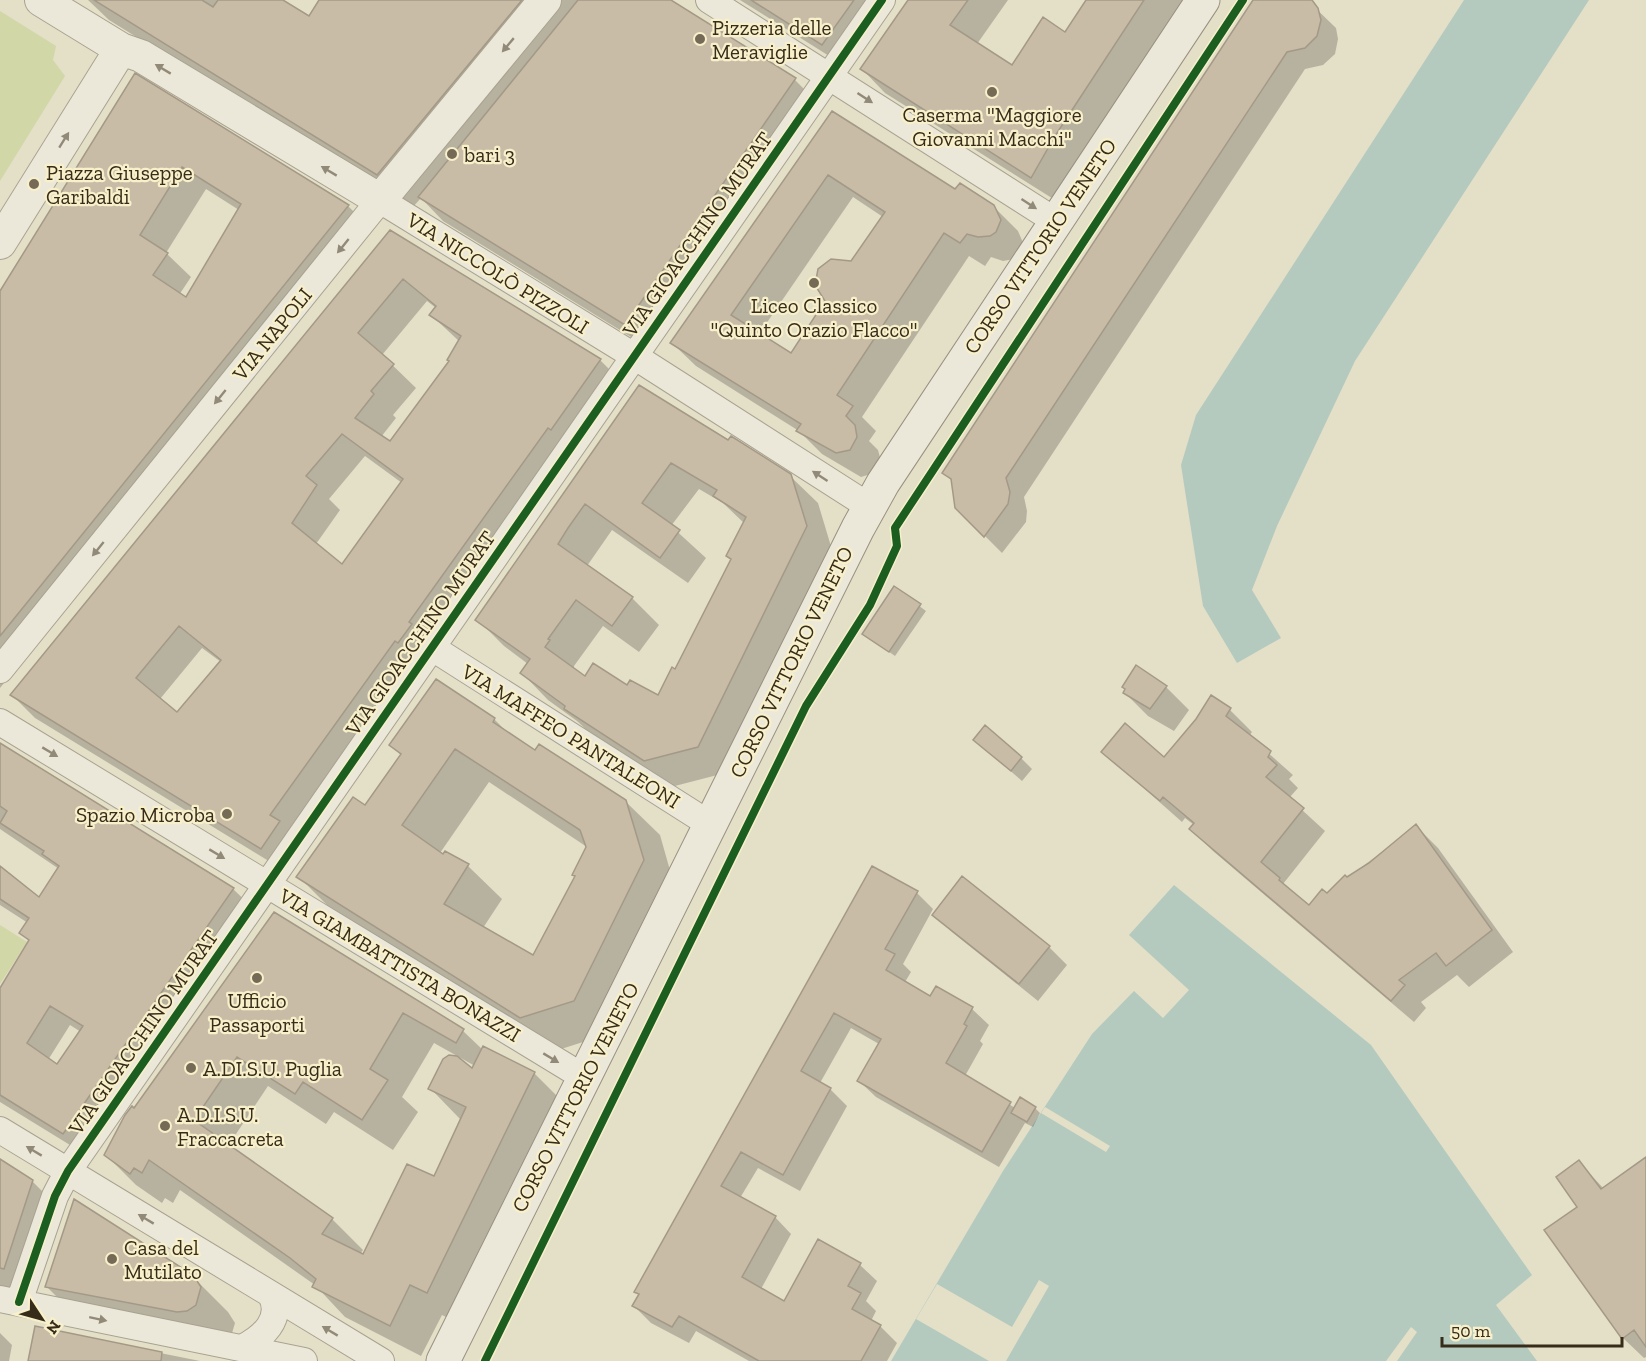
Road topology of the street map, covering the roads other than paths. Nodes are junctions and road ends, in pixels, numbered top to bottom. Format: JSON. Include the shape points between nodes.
{"nodes":[{"id":1,"x":41,"y":0,"type":"edge"},
{"id":2,"x":545,"y":0,"type":"edge"},
{"id":3,"x":709,"y":0,"type":"edge"},
{"id":4,"x":882,"y":0,"type":"edge"},
{"id":5,"x":1203,"y":0,"type":"edge"},
{"id":6,"x":121,"y":49,"type":"junction"},
{"id":7,"x":830,"y":75,"type":"junction"},
{"id":8,"x":380,"y":200,"type":"junction"},
{"id":9,"x":1057,"y":222,"type":"junction"},
{"id":10,"x":0,"y":243,"type":"edge"},
{"id":11,"x":634,"y":356,"type":"junction"},
{"id":12,"x":870,"y":507,"type":"junction"},
{"id":13,"x":431,"y":647,"type":"junction"},
{"id":14,"x":0,"y":670,"type":"edge"},
{"id":15,"x":0,"y":722,"type":"edge"},
{"id":16,"x":711,"y":825,"type":"junction"},
{"id":17,"x":268,"y":885,"type":"junction"},
{"id":18,"x":585,"y":1078,"type":"junction"},
{"id":19,"x":0,"y":1130,"type":"edge"},
{"id":20,"x":68,"y":1171,"type":"junction"},
{"id":21,"x":271,"y":1295,"type":"junction"},
{"id":22,"x":9,"y":1300,"type":"edge"},
{"id":23,"x":242,"y":1348,"type":"junction"},
{"id":24,"x":304,"y":1361,"type":"edge"},
{"id":25,"x":381,"y":1361,"type":"edge"},
{"id":26,"x":443,"y":1361,"type":"edge"}],
"edges":[{"from":1,"to":6,"type":"street"},
{"from":2,"to":8,"type":"street","name":"VIA NAPOLI","one_way":true},
{"from":3,"to":7,"type":"street"},
{"from":4,"to":7,"type":"street","name":"VIA GIOACCHINO MURAT"},
{"from":5,"to":9,"type":"main road","name":"CORSO VITTORIO VENETO"},
{"from":8,"to":6,"type":"street","name":"VIA NICCOLÒ PIZZOLI","one_way":true,"via":[[141,56]]},
{"from":10,"to":6,"type":"street","one_way":true},
{"from":7,"to":9,"type":"street","one_way":true},
{"from":7,"to":11,"type":"street","name":"VIA GIOACCHINO MURAT"},
{"from":8,"to":11,"type":"street","name":"VIA NICCOLÒ PIZZOLI"},
{"from":8,"to":14,"type":"street","name":"VIA NAPOLI","one_way":true},
{"from":9,"to":12,"type":"main road","name":"CORSO VITTORIO VENETO"},
{"from":12,"to":11,"type":"street","name":"VIA NICCOLÒ PIZZOLI","one_way":true},
{"from":11,"to":13,"type":"street","name":"VIA GIOACCHINO MURAT"},
{"from":12,"to":16,"type":"main road","name":"CORSO VITTORIO VENETO"},
{"from":13,"to":16,"type":"street","name":"VIA MAFFEO PANTALEONI"},
{"from":13,"to":17,"type":"street","name":"VIA GIOACCHINO MURAT"},
{"from":15,"to":17,"type":"street","name":"VIA GIAMBATTISTA BONAZZI","one_way":true},
{"from":16,"to":18,"type":"main road","name":"CORSO VITTORIO VENETO"},
{"from":17,"to":18,"type":"street","name":"VIA GIAMBATTISTA BONAZZI","one_way":true},
{"from":17,"to":20,"type":"street","name":"VIA GIOACCHINO MURAT"},
{"from":18,"to":26,"type":"main road","name":"CORSO VITTORIO VENETO"},
{"from":20,"to":19,"type":"street","one_way":true},
{"from":21,"to":20,"type":"street","one_way":true},
{"from":20,"to":22,"type":"street","name":"VIA GIOACCHINO MURAT"},
{"from":21,"to":23,"type":"street","via":[[275,1313],[270,1326],[258,1340]]},
{"from":25,"to":21,"type":"street","one_way":true},
{"from":22,"to":23,"type":"street","one_way":true},
{"from":23,"to":24,"type":"street"}]}
